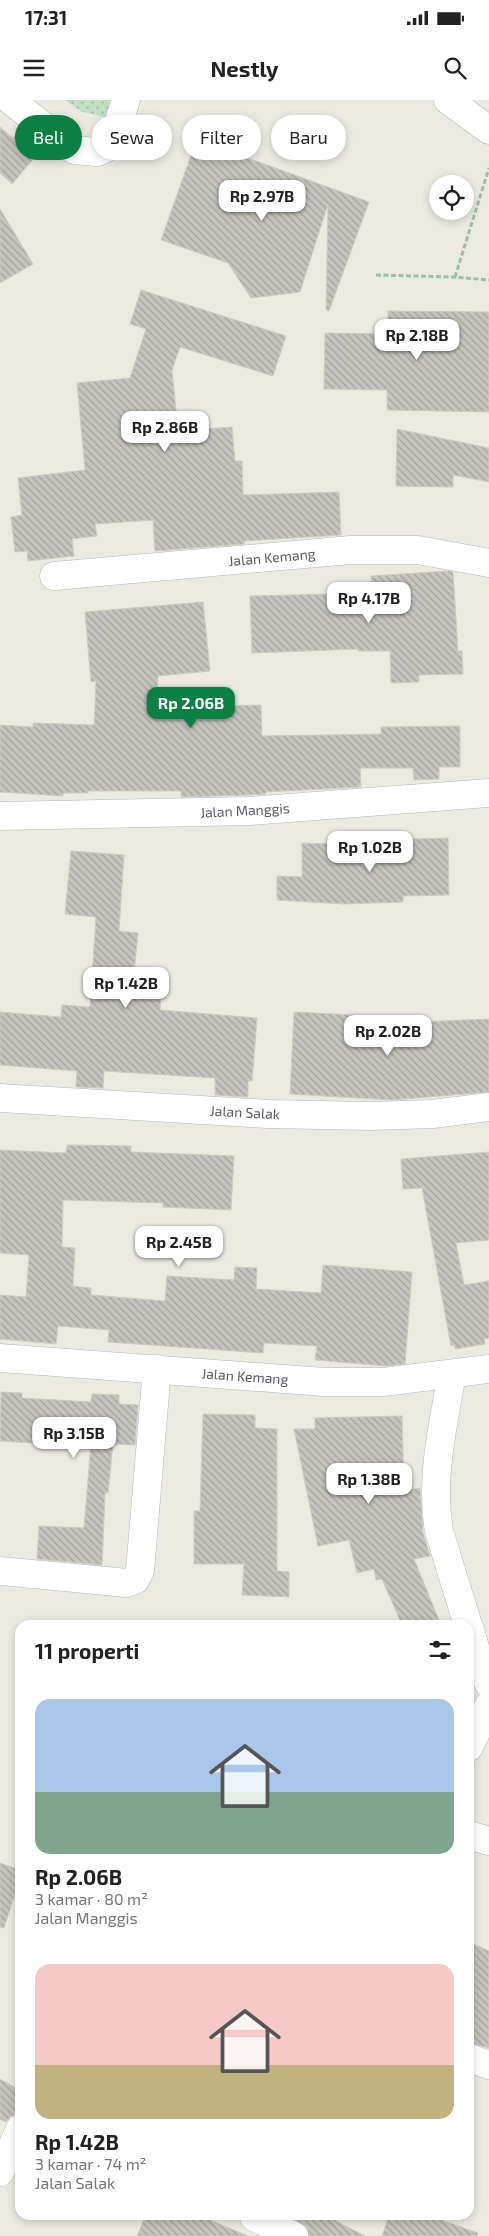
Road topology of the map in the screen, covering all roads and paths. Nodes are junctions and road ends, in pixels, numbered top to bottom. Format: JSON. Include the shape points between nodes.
{"nodes":[{"id":1,"x":10,"y":100,"type":"edge"},
{"id":2,"x":126,"y":100,"type":"edge"},
{"id":3,"x":448,"y":100,"type":"edge"},
{"id":4,"x":489,"y":130,"type":"edge"},
{"id":5,"x":489,"y":168,"type":"edge"},
{"id":6,"x":376,"y":275,"type":"dead end"},
{"id":7,"x":455,"y":277,"type":"junction"},
{"id":8,"x":489,"y":280,"type":"edge"},
{"id":9,"x":489,"y":563,"type":"edge"},
{"id":10,"x":54,"y":576,"type":"dead end"},
{"id":11,"x":489,"y":793,"type":"edge"},
{"id":12,"x":0,"y":816,"type":"edge"},
{"id":13,"x":0,"y":1098,"type":"edge"},
{"id":14,"x":489,"y":1107,"type":"edge"},
{"id":15,"x":0,"y":1358,"type":"edge"},
{"id":16,"x":489,"y":1369,"type":"edge"},
{"id":17,"x":157,"y":1370,"type":"junction"},
{"id":18,"x":452,"y":1374,"type":"junction"},
{"id":19,"x":0,"y":1571,"type":"edge"},
{"id":20,"x":466,"y":1620,"type":"edge"},
{"id":21,"x":474,"y":1644,"type":"edge"},
{"id":22,"x":489,"y":1684,"type":"edge"},
{"id":23,"x":489,"y":1705,"type":"edge"},
{"id":24,"x":474,"y":1736,"type":"edge"},
{"id":25,"x":474,"y":1836,"type":"edge"},
{"id":26,"x":489,"y":1841,"type":"edge"},
{"id":27,"x":474,"y":2060,"type":"edge"},
{"id":28,"x":489,"y":2066,"type":"edge"},
{"id":29,"x":15,"y":2140,"type":"edge"},
{"id":30,"x":0,"y":2172,"type":"edge"},
{"id":31,"x":251,"y":2223,"type":"edge"},
{"id":32,"x":294,"y":2236,"type":"edge"}],
"edges":[{"from":1,"to":2,"type":"street","via":[[74,150],[97,152],[111,141]]},
{"from":3,"to":4,"type":"street"},
{"from":5,"to":7,"type":"path"},
{"from":6,"to":7,"type":"path"},
{"from":7,"to":8,"type":"path"},
{"from":9,"to":10,"type":"street","name":"Jalan Kemang","via":[[418,550],[351,550]]},
{"from":11,"to":12,"type":"street","name":"Jalan Manggis","via":[[249,811]]},
{"from":13,"to":14,"type":"street","name":"Jalan Salak","via":[[269,1114],[433,1114]]},
{"from":15,"to":17,"type":"street","name":"Jalan Kemang"},
{"from":16,"to":18,"type":"street","name":"Jalan Kemang"},
{"from":17,"to":18,"type":"street","name":"Jalan Kemang","via":[[324,1382],[383,1382]]},
{"from":17,"to":19,"type":"street","via":[[140,1571],[135,1580],[127,1583]]},
{"from":18,"to":20,"type":"street","via":[[436,1466],[436,1515]]},
{"from":21,"to":22,"type":"street"},
{"from":23,"to":24,"type":"street"},
{"from":25,"to":26,"type":"street"},
{"from":27,"to":28,"type":"street"},
{"from":29,"to":30,"type":"street"},
{"from":31,"to":32,"type":"street"}]}
